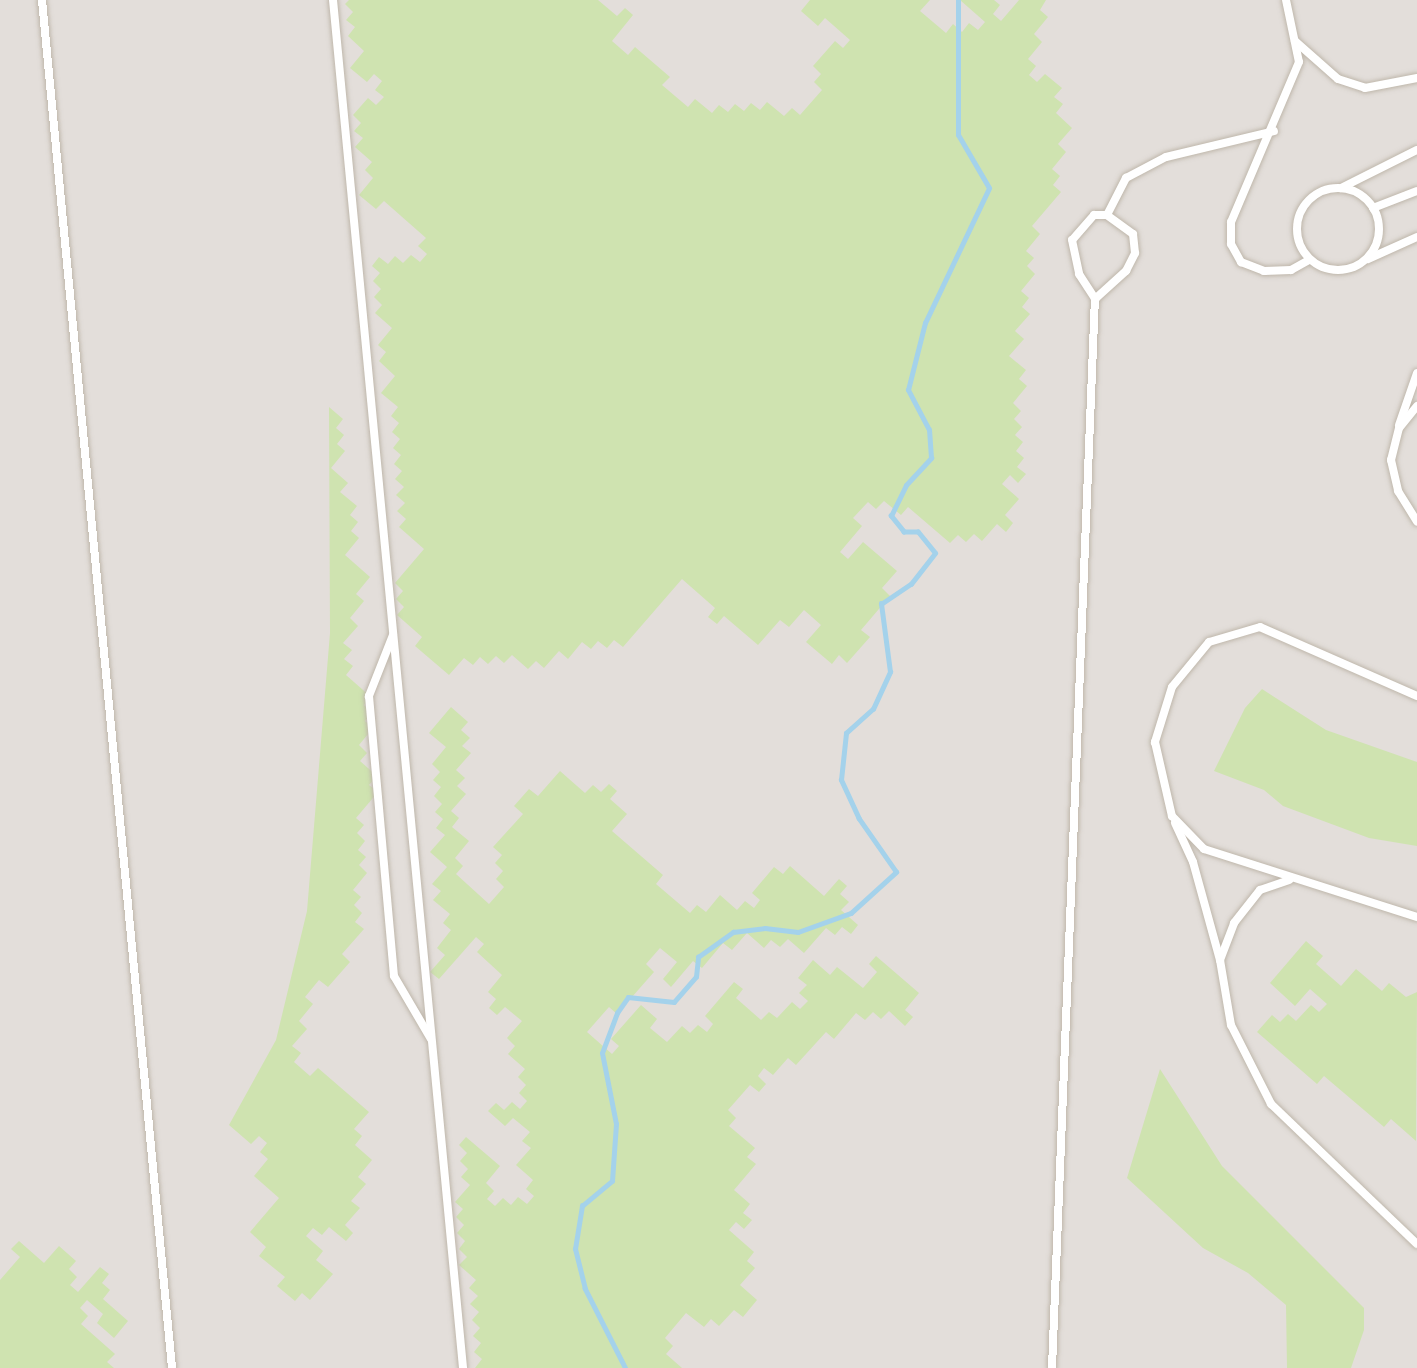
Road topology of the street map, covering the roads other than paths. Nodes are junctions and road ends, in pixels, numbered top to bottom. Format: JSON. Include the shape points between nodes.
{"nodes":[{"id":1,"x":42,"y":0,"type":"edge"},
{"id":2,"x":333,"y":0,"type":"edge"},
{"id":3,"x":1286,"y":0,"type":"edge"},
{"id":4,"x":1295,"y":40,"type":"junction"},
{"id":5,"x":1417,"y":78,"type":"edge"},
{"id":6,"x":1274,"y":130,"type":"junction"},
{"id":7,"x":1417,"y":150,"type":"edge"},
{"id":8,"x":1341,"y":188,"type":"junction"},
{"id":9,"x":1417,"y":191,"type":"edge"},
{"id":10,"x":1373,"y":208,"type":"junction"},
{"id":11,"x":1107,"y":215,"type":"junction"},
{"id":12,"x":1417,"y":237,"type":"edge"},
{"id":13,"x":1309,"y":260,"type":"junction"},
{"id":14,"x":1364,"y":261,"type":"junction"},
{"id":15,"x":1095,"y":299,"type":"junction"},
{"id":16,"x":1417,"y":373,"type":"edge"},
{"id":17,"x":1417,"y":406,"type":"edge"},
{"id":18,"x":1399,"y":428,"type":"junction"},
{"id":19,"x":1417,"y":522,"type":"edge"},
{"id":20,"x":394,"y":633,"type":"junction"},
{"id":21,"x":1417,"y":696,"type":"edge"},
{"id":22,"x":1172,"y":816,"type":"junction"},
{"id":23,"x":1289,"y":880,"type":"junction"},
{"id":24,"x":1417,"y":917,"type":"edge"},
{"id":25,"x":1220,"y":960,"type":"junction"},
{"id":26,"x":432,"y":1042,"type":"junction"},
{"id":27,"x":1417,"y":1244,"type":"edge"},
{"id":28,"x":172,"y":1368,"type":"edge"},
{"id":29,"x":464,"y":1368,"type":"edge"},
{"id":30,"x":1052,"y":1368,"type":"edge"}],
"edges":[{"from":1,"to":28,"type":"lane"},
{"from":2,"to":20,"type":"lane"},
{"from":3,"to":4,"type":"lane"},
{"from":4,"to":5,"type":"lane","via":[[1338,79],[1365,88]]},
{"from":4,"to":6,"type":"lane","via":[[1299,62]]},
{"from":6,"to":11,"type":"lane","via":[[1166,157],[1126,178]]},
{"from":6,"to":13,"type":"lane","via":[[1232,222],[1231,244],[1241,262],[1264,271],[1291,270]]},
{"from":7,"to":8,"type":"lane"},
{"from":8,"to":10,"type":"lane","via":[[1359,194]]},
{"from":8,"to":13,"type":"lane","via":[[1313,197],[1300,213],[1296,233]]},
{"from":9,"to":10,"type":"lane"},
{"from":10,"to":14,"type":"lane","via":[[1378,237]]},
{"from":11,"to":15,"type":"lane","via":[[1094,215],[1072,240],[1079,274]]},
{"from":11,"to":15,"type":"lane","via":[[1133,234],[1135,253],[1126,271]]},
{"from":12,"to":14,"type":"lane"},
{"from":13,"to":14,"type":"lane","via":[[1337,271]]},
{"from":15,"to":30,"type":"lane"},
{"from":16,"to":18,"type":"lane"},
{"from":17,"to":18,"type":"lane"},
{"from":18,"to":19,"type":"lane","via":[[1391,460],[1398,491]]},
{"from":20,"to":26,"type":"lane"},
{"from":20,"to":26,"type":"lane","via":[[369,696],[394,976]]},
{"from":21,"to":22,"type":"lane","via":[[1260,627],[1209,642],[1172,687],[1155,742]]},
{"from":22,"to":23,"type":"lane","via":[[1204,849]]},
{"from":22,"to":25,"type":"lane","via":[[1193,862]]},
{"from":23,"to":24,"type":"lane"},
{"from":23,"to":25,"type":"lane","via":[[1260,890],[1234,923]]},
{"from":25,"to":27,"type":"lane","via":[[1231,1025],[1271,1104]]},
{"from":26,"to":29,"type":"lane"}]}
